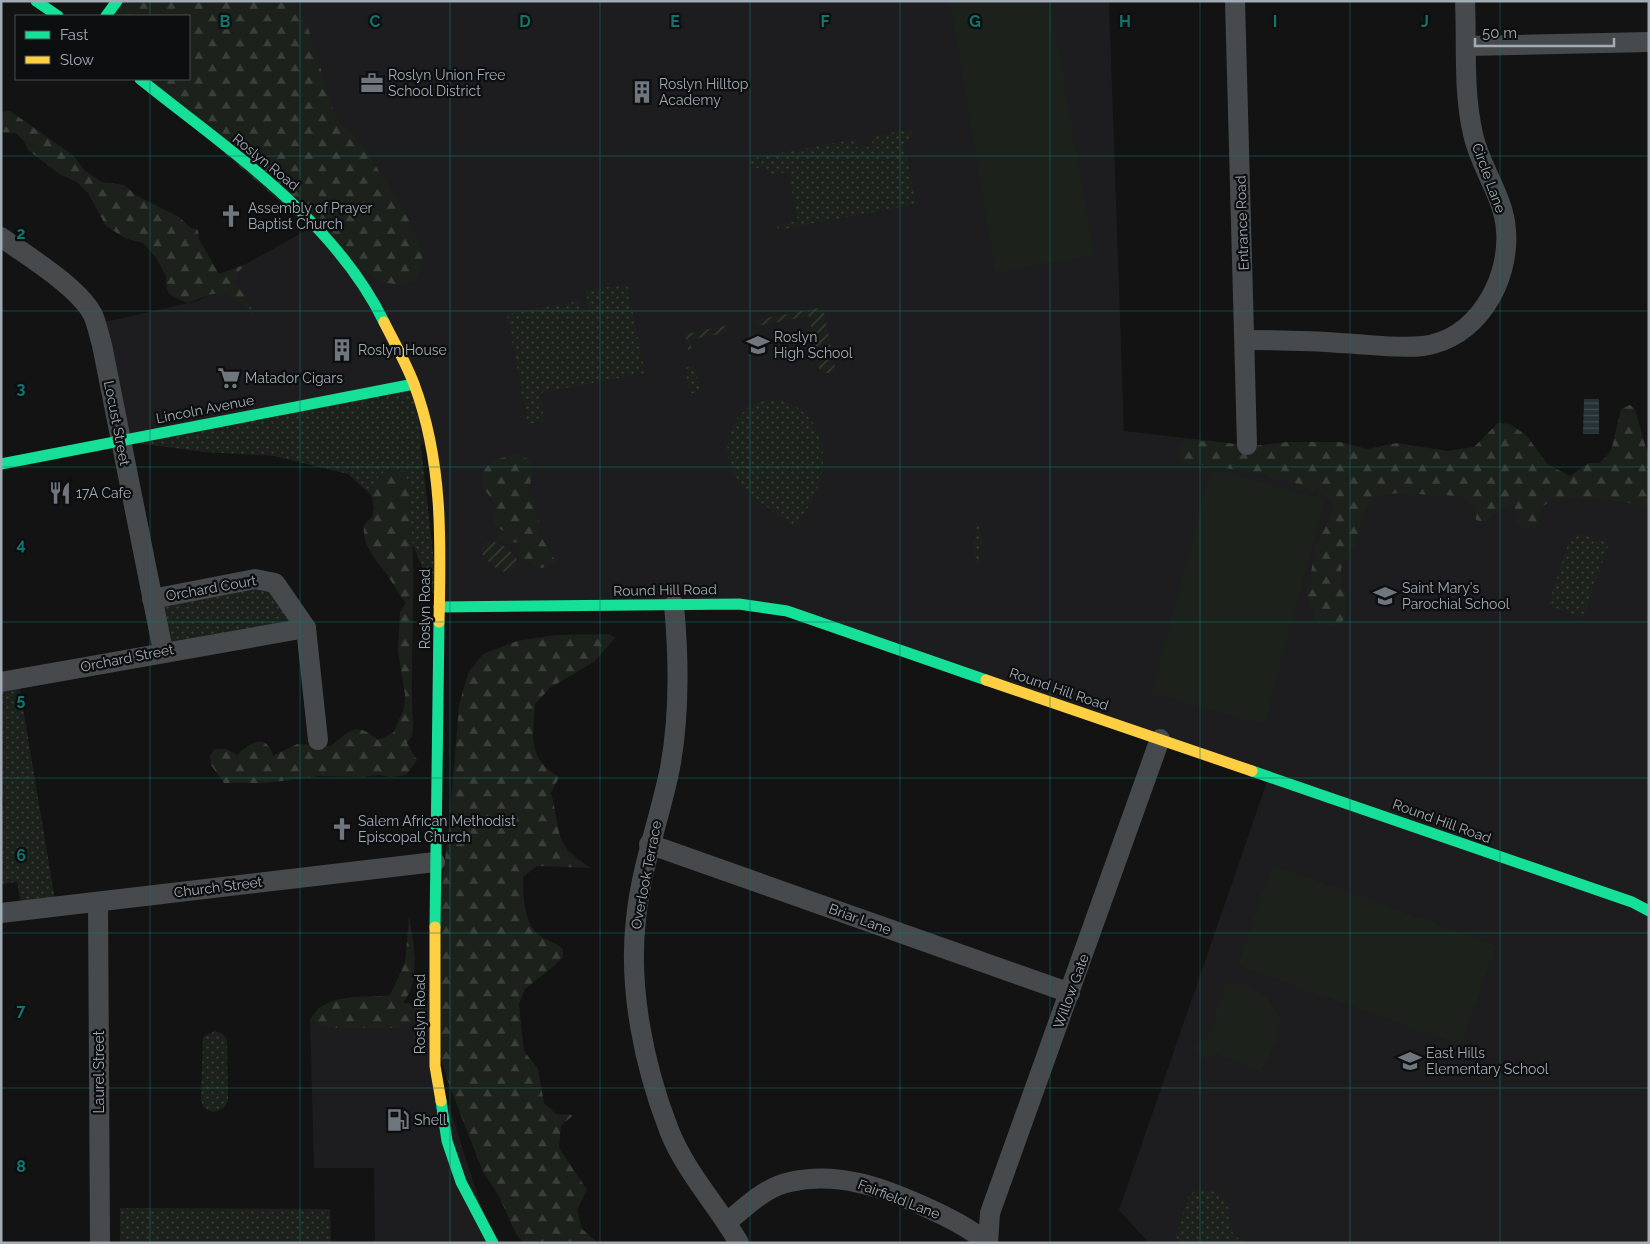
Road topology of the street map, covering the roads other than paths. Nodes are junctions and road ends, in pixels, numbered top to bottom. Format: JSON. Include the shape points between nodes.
{"nodes":[{"id":1,"x":53,"y":1,"type":"edge"},
{"id":2,"x":117,"y":1,"type":"edge"},
{"id":3,"x":1236,"y":1,"type":"edge"},
{"id":4,"x":1466,"y":1,"type":"edge"},
{"id":5,"x":37,"y":2,"type":"edge"},
{"id":6,"x":56,"y":15,"type":"edge"},
{"id":7,"x":107,"y":15,"type":"edge"},
{"id":8,"x":1649,"y":42,"type":"edge"},
{"id":9,"x":1467,"y":46,"type":"junction"},
{"id":10,"x":141,"y":80,"type":"edge"},
{"id":11,"x":1,"y":237,"type":"edge"},
{"id":12,"x":1245,"y":340,"type":"junction"},
{"id":13,"x":414,"y":384,"type":"junction"},
{"id":14,"x":121,"y":441,"type":"junction"},
{"id":15,"x":1247,"y":445,"type":"dead end"},
{"id":16,"x":1,"y":464,"type":"edge"},
{"id":17,"x":152,"y":598,"type":"junction"},
{"id":18,"x":674,"y":605,"type":"junction"},
{"id":19,"x":439,"y":606,"type":"junction"},
{"id":20,"x":306,"y":628,"type":"junction"},
{"id":21,"x":163,"y":651,"type":"junction"},
{"id":22,"x":1,"y":682,"type":"edge"},
{"id":23,"x":1160,"y":739,"type":"junction"},
{"id":24,"x":318,"y":740,"type":"dead end"},
{"id":25,"x":649,"y":844,"type":"junction"},
{"id":26,"x":435,"y":862,"type":"junction"},
{"id":27,"x":98,"y":902,"type":"junction"},
{"id":28,"x":1649,"y":911,"type":"edge"},
{"id":29,"x":1,"y":913,"type":"edge"},
{"id":30,"x":1070,"y":993,"type":"junction"},
{"id":31,"x":727,"y":1222,"type":"junction"},
{"id":32,"x":100,"y":1243,"type":"edge"},
{"id":33,"x":493,"y":1243,"type":"edge"},
{"id":34,"x":738,"y":1243,"type":"edge"},
{"id":35,"x":987,"y":1243,"type":"edge"}],
"edges":[{"from":1,"to":5,"type":"street"},
{"from":2,"to":7,"type":"street"},
{"from":3,"to":12,"type":"street","name":"Entrance Road"},
{"from":4,"to":9,"type":"street","name":"Circle Lane"},
{"from":5,"to":6,"type":"street"},
{"from":8,"to":9,"type":"street"},
{"from":9,"to":12,"type":"street","name":"Circle Lane","via":[[1472,133],[1501,208],[1506,230],[1504,267],[1488,303],[1459,332],[1424,346]]},
{"from":10,"to":13,"type":"street","name":"Roslyn Road","via":[[289,200],[337,250],[376,306]]},
{"from":11,"to":14,"type":"street","name":"Locust Street","via":[[69,288],[94,316]]},
{"from":12,"to":15,"type":"street","name":"Entrance Road"},
{"from":13,"to":14,"type":"street","name":"Lincoln Avenue"},
{"from":13,"to":19,"type":"street","name":"Roslyn Road","via":[[433,452],[441,525]]},
{"from":14,"to":16,"type":"street","name":"Lincoln Avenue"},
{"from":14,"to":17,"type":"street","name":"Locust Street"},
{"from":17,"to":20,"type":"street","name":"Orchard Court","via":[[255,579],[265,580],[275,583],[282,591]]},
{"from":17,"to":21,"type":"street","name":"Locust Street"},
{"from":18,"to":19,"type":"street","name":"Round Hill Road"},
{"from":18,"to":23,"type":"street","name":"Round Hill Road","via":[[739,604],[787,611]]},
{"from":18,"to":25,"type":"street","name":"Overlook Terrace","via":[[678,650],[672,748]]},
{"from":19,"to":26,"type":"street","name":"Roslyn Road"},
{"from":20,"to":21,"type":"street","name":"Orchard Street"},
{"from":20,"to":24,"type":"street","name":"Orchard Court"},
{"from":21,"to":22,"type":"street","name":"Orchard Street"},
{"from":23,"to":28,"type":"street","name":"Round Hill Road","via":[[1632,902]]},
{"from":23,"to":30,"type":"street","name":"Willow Gate"},
{"from":25,"to":30,"type":"street","name":"Briar Lane"},
{"from":25,"to":31,"type":"street","name":"Overlook Terrace","via":[[635,931],[636,989],[644,1053],[670,1131],[682,1156]]},
{"from":26,"to":27,"type":"street","name":"Church Street"},
{"from":26,"to":33,"type":"street","name":"Roslyn Road","via":[[435,1066],[438,1093],[447,1141],[462,1182]]},
{"from":27,"to":29,"type":"street","name":"Church Street"},
{"from":27,"to":32,"type":"street","name":"Laurel Street"},
{"from":30,"to":35,"type":"street","name":"Willow Gate","via":[[990,1213]]},
{"from":31,"to":34,"type":"street","name":"Overlook Terrace"},
{"from":31,"to":35,"type":"street","name":"Fairfield Lane","via":[[761,1195],[780,1185],[807,1180],[843,1180],[869,1186],[946,1217],[969,1228]]}]}
